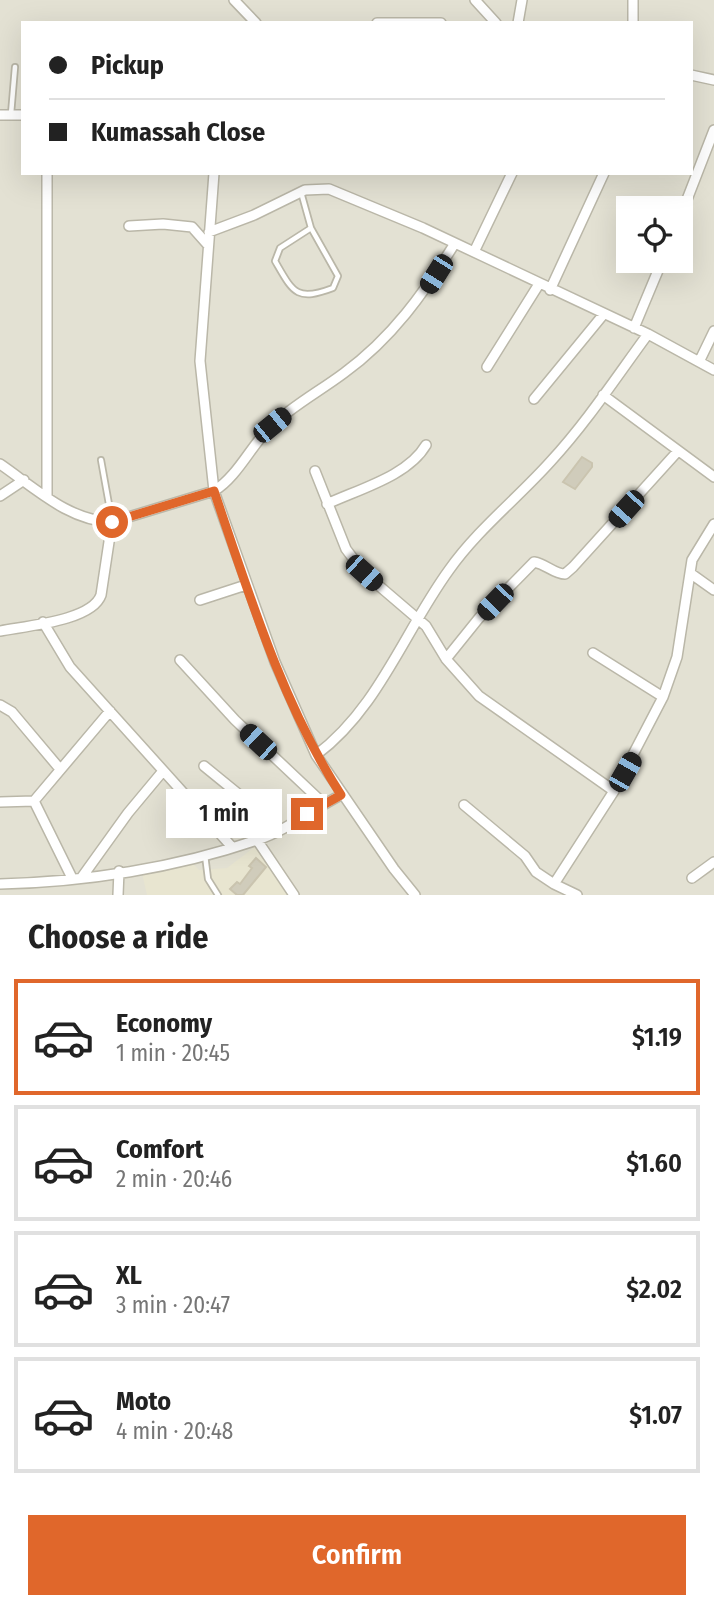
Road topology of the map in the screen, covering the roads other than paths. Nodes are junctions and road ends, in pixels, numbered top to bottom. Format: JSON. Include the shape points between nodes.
{"nodes":[{"id":1,"x":234,"y":0,"type":"edge"},
{"id":2,"x":475,"y":0,"type":"edge"},
{"id":3,"x":522,"y":0,"type":"edge"},
{"id":4,"x":632,"y":0,"type":"edge"},
{"id":5,"x":254,"y":21,"type":"edge"},
{"id":6,"x":494,"y":21,"type":"edge"},
{"id":7,"x":517,"y":21,"type":"edge"},
{"id":8,"x":633,"y":21,"type":"edge"},
{"id":9,"x":15,"y":67,"type":"dead end"},
{"id":10,"x":693,"y":75,"type":"edge"},
{"id":11,"x":714,"y":80,"type":"edge"},
{"id":12,"x":0,"y":115,"type":"edge"},
{"id":13,"x":11,"y":115,"type":"junction"},
{"id":14,"x":21,"y":115,"type":"edge"},
{"id":15,"x":714,"y":130,"type":"edge"},
{"id":16,"x":47,"y":175,"type":"edge"},
{"id":17,"x":214,"y":175,"type":"edge"},
{"id":18,"x":511,"y":175,"type":"edge"},
{"id":19,"x":603,"y":175,"type":"edge"},
{"id":20,"x":301,"y":192,"type":"junction"},
{"id":21,"x":688,"y":196,"type":"edge"},
{"id":22,"x":130,"y":226,"type":"dead end"},
{"id":23,"x":311,"y":228,"type":"junction"},
{"id":24,"x":209,"y":232,"type":"junction"},
{"id":25,"x":455,"y":243,"type":"junction"},
{"id":26,"x":208,"y":245,"type":"junction"},
{"id":27,"x":474,"y":252,"type":"junction"},
{"id":28,"x":657,"y":273,"type":"edge"},
{"id":29,"x":539,"y":284,"type":"junction"},
{"id":30,"x":550,"y":289,"type":"junction"},
{"id":31,"x":603,"y":315,"type":"junction"},
{"id":32,"x":634,"y":328,"type":"junction"},
{"id":33,"x":714,"y":331,"type":"edge"},
{"id":34,"x":649,"y":334,"type":"junction"},
{"id":35,"x":700,"y":360,"type":"junction"},
{"id":36,"x":487,"y":367,"type":"dead end"},
{"id":37,"x":714,"y":370,"type":"edge"},
{"id":38,"x":603,"y":395,"type":"junction"},
{"id":39,"x":534,"y":399,"type":"dead end"},
{"id":40,"x":426,"y":444,"type":"dead end"},
{"id":41,"x":678,"y":451,"type":"junction"},
{"id":42,"x":102,"y":460,"type":"dead end"},
{"id":43,"x":0,"y":464,"type":"edge"},
{"id":44,"x":315,"y":471,"type":"dead end"},
{"id":45,"x":714,"y":477,"type":"edge"},
{"id":46,"x":24,"y":480,"type":"junction"},
{"id":47,"x":214,"y":491,"type":"junction"},
{"id":48,"x":47,"y":495,"type":"junction"},
{"id":49,"x":0,"y":496,"type":"edge"},
{"id":50,"x":327,"y":504,"type":"junction"},
{"id":51,"x":112,"y":522,"type":"junction"},
{"id":52,"x":714,"y":524,"type":"edge"},
{"id":53,"x":690,"y":573,"type":"junction"},
{"id":54,"x":246,"y":585,"type":"junction"},
{"id":55,"x":714,"y":590,"type":"edge"},
{"id":56,"x":200,"y":600,"type":"dead end"},
{"id":57,"x":416,"y":619,"type":"junction"},
{"id":58,"x":43,"y":622,"type":"junction"},
{"id":59,"x":0,"y":631,"type":"edge"},
{"id":60,"x":593,"y":653,"type":"dead end"},
{"id":61,"x":446,"y":659,"type":"junction"},
{"id":62,"x":180,"y":660,"type":"dead end"},
{"id":63,"x":663,"y":697,"type":"junction"},
{"id":64,"x":0,"y":705,"type":"edge"},
{"id":65,"x":110,"y":712,"type":"junction"},
{"id":66,"x":316,"y":755,"type":"junction"},
{"id":67,"x":204,"y":766,"type":"dead end"},
{"id":68,"x":60,"y":769,"type":"junction"},
{"id":69,"x":163,"y":771,"type":"junction"},
{"id":70,"x":614,"y":791,"type":"junction"},
{"id":71,"x":341,"y":795,"type":"junction"},
{"id":72,"x":34,"y":801,"type":"junction"},
{"id":73,"x":0,"y":802,"type":"edge"},
{"id":74,"x":324,"y":804,"type":"junction"},
{"id":75,"x":464,"y":805,"type":"dead end"},
{"id":76,"x":273,"y":833,"type":"junction"},
{"id":77,"x":257,"y":840,"type":"junction"},
{"id":78,"x":232,"y":847,"type":"junction"},
{"id":79,"x":205,"y":854,"type":"junction"},
{"id":80,"x":714,"y":862,"type":"edge"},
{"id":81,"x":119,"y":871,"type":"junction"},
{"id":82,"x":82,"y":877,"type":"junction"},
{"id":83,"x":72,"y":878,"type":"junction"},
{"id":84,"x":692,"y":878,"type":"dead end"},
{"id":85,"x":0,"y":884,"type":"edge"},
{"id":86,"x":554,"y":884,"type":"junction"},
{"id":87,"x":118,"y":895,"type":"edge"},
{"id":88,"x":218,"y":895,"type":"edge"},
{"id":89,"x":294,"y":895,"type":"edge"},
{"id":90,"x":415,"y":895,"type":"edge"},
{"id":91,"x":577,"y":895,"type":"edge"}],
"edges":[{"from":1,"to":5,"type":"street"},
{"from":2,"to":6,"type":"street"},
{"from":3,"to":7,"type":"street"},
{"from":4,"to":8,"type":"street"},
{"from":9,"to":13,"type":"lane"},
{"from":10,"to":11,"type":"street"},
{"from":12,"to":13,"type":"street"},
{"from":13,"to":14,"type":"street"},
{"from":15,"to":21,"type":"street"},
{"from":16,"to":48,"type":"street"},
{"from":17,"to":24,"type":"street"},
{"from":18,"to":27,"type":"street"},
{"from":19,"to":30,"type":"street"},
{"from":20,"to":23,"type":"lane"},
{"from":20,"to":24,"type":"street"},
{"from":20,"to":25,"type":"street","via":[[318,187],[344,193]]},
{"from":22,"to":26,"type":"street","via":[[192,227]]},
{"from":23,"to":23,"type":"lane","via":[[275,254],[289,286],[311,296],[333,288],[338,276]]},
{"from":24,"to":26,"type":"street"},
{"from":25,"to":27,"type":"street"},
{"from":25,"to":47,"type":"street","via":[[423,294],[386,337],[344,374],[272,425]]},
{"from":26,"to":47,"type":"street","via":[[200,361]]},
{"from":27,"to":29,"type":"street"},
{"from":28,"to":32,"type":"street"},
{"from":29,"to":30,"type":"street"},
{"from":29,"to":36,"type":"street"},
{"from":30,"to":31,"type":"street"},
{"from":31,"to":32,"type":"street"},
{"from":31,"to":39,"type":"street"},
{"from":32,"to":34,"type":"street"},
{"from":33,"to":35,"type":"street"},
{"from":34,"to":35,"type":"street"},
{"from":34,"to":38,"type":"street"},
{"from":35,"to":37,"type":"street"},
{"from":38,"to":41,"type":"street"},
{"from":38,"to":57,"type":"street","via":[[553,460],[467,545]]},
{"from":40,"to":50,"type":"street","via":[[406,466]]},
{"from":41,"to":45,"type":"street"},
{"from":41,"to":61,"type":"street","via":[[573,567],[559,574],[534,562]]},
{"from":42,"to":51,"type":"lane"},
{"from":43,"to":46,"type":"street"},
{"from":44,"to":50,"type":"street"},
{"from":46,"to":48,"type":"street"},
{"from":46,"to":49,"type":"street"},
{"from":47,"to":51,"type":"street"},
{"from":47,"to":54,"type":"street"},
{"from":48,"to":51,"type":"street","via":[[71,514]]},
{"from":50,"to":57,"type":"street","via":[[346,549],[364,573]]},
{"from":51,"to":58,"type":"street","via":[[100,600],[84,612]]},
{"from":52,"to":53,"type":"street","via":[[696,552]]},
{"from":53,"to":55,"type":"street"},
{"from":53,"to":63,"type":"street","via":[[677,657]]},
{"from":54,"to":56,"type":"street"},
{"from":54,"to":66,"type":"street"},
{"from":57,"to":61,"type":"street","via":[[430,630]]},
{"from":57,"to":66,"type":"street","via":[[358,717]]},
{"from":58,"to":59,"type":"street"},
{"from":58,"to":65,"type":"street","via":[[60,654]]},
{"from":60,"to":63,"type":"street"},
{"from":61,"to":70,"type":"street","via":[[502,715]]},
{"from":62,"to":74,"type":"street","via":[[234,720]]},
{"from":63,"to":70,"type":"street"},
{"from":64,"to":68,"type":"street","via":[[12,712]]},
{"from":65,"to":68,"type":"street"},
{"from":65,"to":69,"type":"street"},
{"from":66,"to":71,"type":"street"},
{"from":67,"to":76,"type":"street","via":[[258,810]]},
{"from":68,"to":72,"type":"street"},
{"from":69,"to":78,"type":"street"},
{"from":69,"to":82,"type":"street"},
{"from":70,"to":86,"type":"street"},
{"from":71,"to":74,"type":"street"},
{"from":71,"to":90,"type":"street"},
{"from":72,"to":73,"type":"street"},
{"from":72,"to":83,"type":"street"},
{"from":74,"to":76,"type":"street"},
{"from":75,"to":86,"type":"street"},
{"from":76,"to":77,"type":"street"},
{"from":77,"to":78,"type":"street"},
{"from":77,"to":89,"type":"street"},
{"from":78,"to":79,"type":"street"},
{"from":79,"to":81,"type":"street"},
{"from":79,"to":88,"type":"lane","via":[[208,879]]},
{"from":80,"to":84,"type":"street"},
{"from":81,"to":82,"type":"street"},
{"from":81,"to":87,"type":"street"},
{"from":82,"to":83,"type":"street"},
{"from":83,"to":85,"type":"street"},
{"from":86,"to":91,"type":"street"}]}
